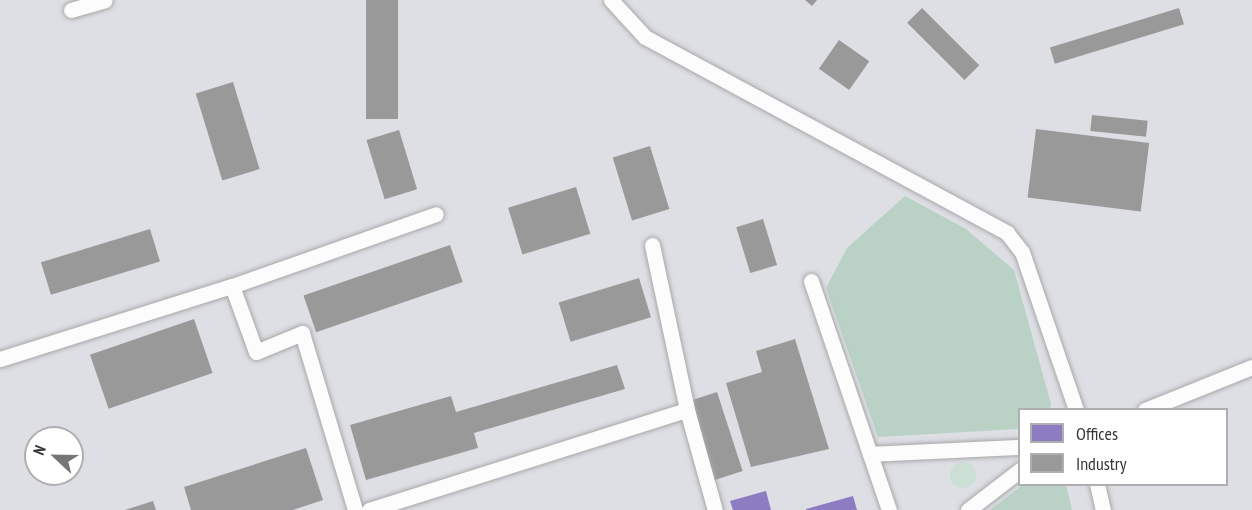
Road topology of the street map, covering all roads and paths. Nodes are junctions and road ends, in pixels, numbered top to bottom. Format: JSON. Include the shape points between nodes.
{"nodes":[{"id":1,"x":105,"y":0,"type":"edge"},
{"id":2,"x":611,"y":0,"type":"edge"},
{"id":3,"x":71,"y":10,"type":"dead end"},
{"id":4,"x":436,"y":214,"type":"dead end"},
{"id":5,"x":652,"y":245,"type":"dead end"},
{"id":6,"x":811,"y":281,"type":"dead end"},
{"id":7,"x":232,"y":286,"type":"junction"},
{"id":8,"x":0,"y":359,"type":"edge"},
{"id":9,"x":1252,"y":367,"type":"edge"},
{"id":10,"x":1075,"y":408,"type":"edge"},
{"id":11,"x":1150,"y":408,"type":"edge"},
{"id":12,"x":687,"y":410,"type":"junction"},
{"id":13,"x":1018,"y":447,"type":"edge"},
{"id":14,"x":870,"y":453,"type":"junction"},
{"id":15,"x":1018,"y":472,"type":"edge"},
{"id":16,"x":1097,"y":486,"type":"edge"},
{"id":17,"x":355,"y":510,"type":"edge"},
{"id":18,"x":369,"y":510,"type":"edge"},
{"id":19,"x":715,"y":510,"type":"edge"},
{"id":20,"x":889,"y":510,"type":"edge"},
{"id":21,"x":968,"y":510,"type":"edge"},
{"id":22,"x":1103,"y":510,"type":"edge"}],
"edges":[{"from":1,"to":3,"type":"street"},
{"from":2,"to":10,"type":"street","via":[[645,37],[1007,233],[1022,252]]},
{"from":4,"to":7,"type":"street"},
{"from":5,"to":12,"type":"street"},
{"from":6,"to":14,"type":"street"},
{"from":7,"to":8,"type":"street"},
{"from":7,"to":17,"type":"street","via":[[256,352],[302,333]]},
{"from":9,"to":11,"type":"street"},
{"from":12,"to":18,"type":"street"},
{"from":12,"to":19,"type":"street"},
{"from":13,"to":14,"type":"street"},
{"from":14,"to":20,"type":"street"},
{"from":15,"to":21,"type":"street"},
{"from":16,"to":22,"type":"street"}]}
